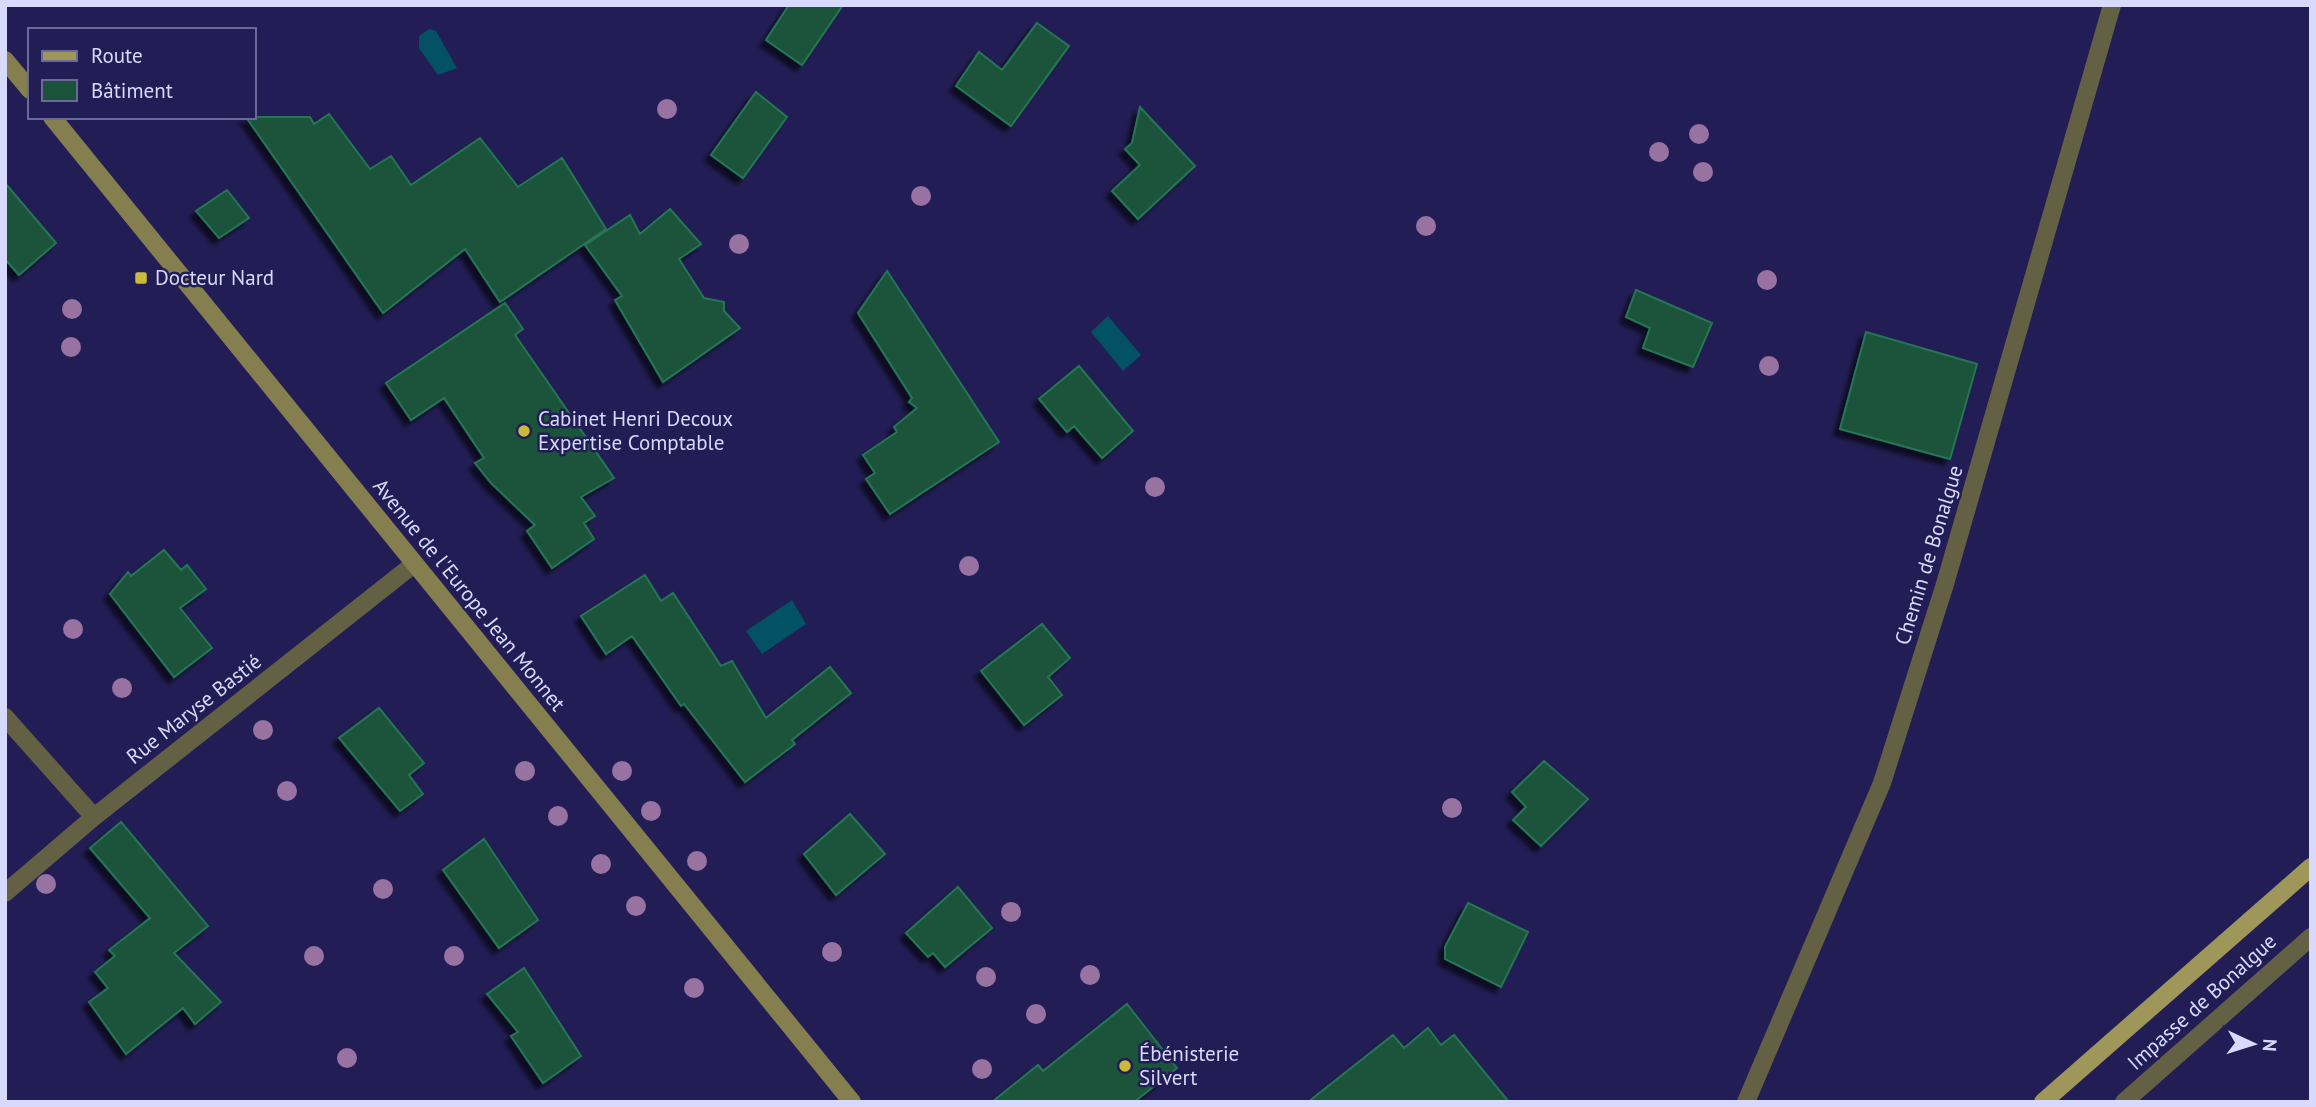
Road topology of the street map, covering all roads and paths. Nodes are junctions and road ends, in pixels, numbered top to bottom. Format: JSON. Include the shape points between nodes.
{"nodes":[{"id":1,"x":2112,"y":5,"type":"edge"},
{"id":2,"x":5,"y":60,"type":"edge"},
{"id":3,"x":28,"y":88,"type":"edge"},
{"id":4,"x":54,"y":119,"type":"edge"},
{"id":5,"x":414,"y":564,"type":"junction"},
{"id":6,"x":5,"y":717,"type":"edge"},
{"id":7,"x":93,"y":817,"type":"junction"},
{"id":8,"x":2311,"y":867,"type":"edge"},
{"id":9,"x":5,"y":893,"type":"edge"},
{"id":10,"x":2311,"y":937,"type":"edge"},
{"id":11,"x":852,"y":1102,"type":"edge"},
{"id":12,"x":1746,"y":1102,"type":"edge"},
{"id":13,"x":2043,"y":1102,"type":"edge"},
{"id":14,"x":2124,"y":1102,"type":"edge"}],
"edges":[{"from":1,"to":12,"type":"street","name":"Chemin de Bonalgue","via":[[1945,584],[1882,783]]},
{"from":2,"to":3,"type":"main road"},
{"from":4,"to":5,"type":"main road","name":"Avenue de l'Europe Jean Monnet"},
{"from":5,"to":7,"type":"street","name":"Rue Maryse Bastié"},
{"from":5,"to":11,"type":"main road","name":"Avenue de l'Europe Jean Monnet"},
{"from":6,"to":7,"type":"street"},
{"from":7,"to":9,"type":"street","name":"Rue Maryse Bastié"},
{"from":8,"to":13,"type":"main road"},
{"from":10,"to":14,"type":"street","name":"Impasse de Bonalgue"}]}
